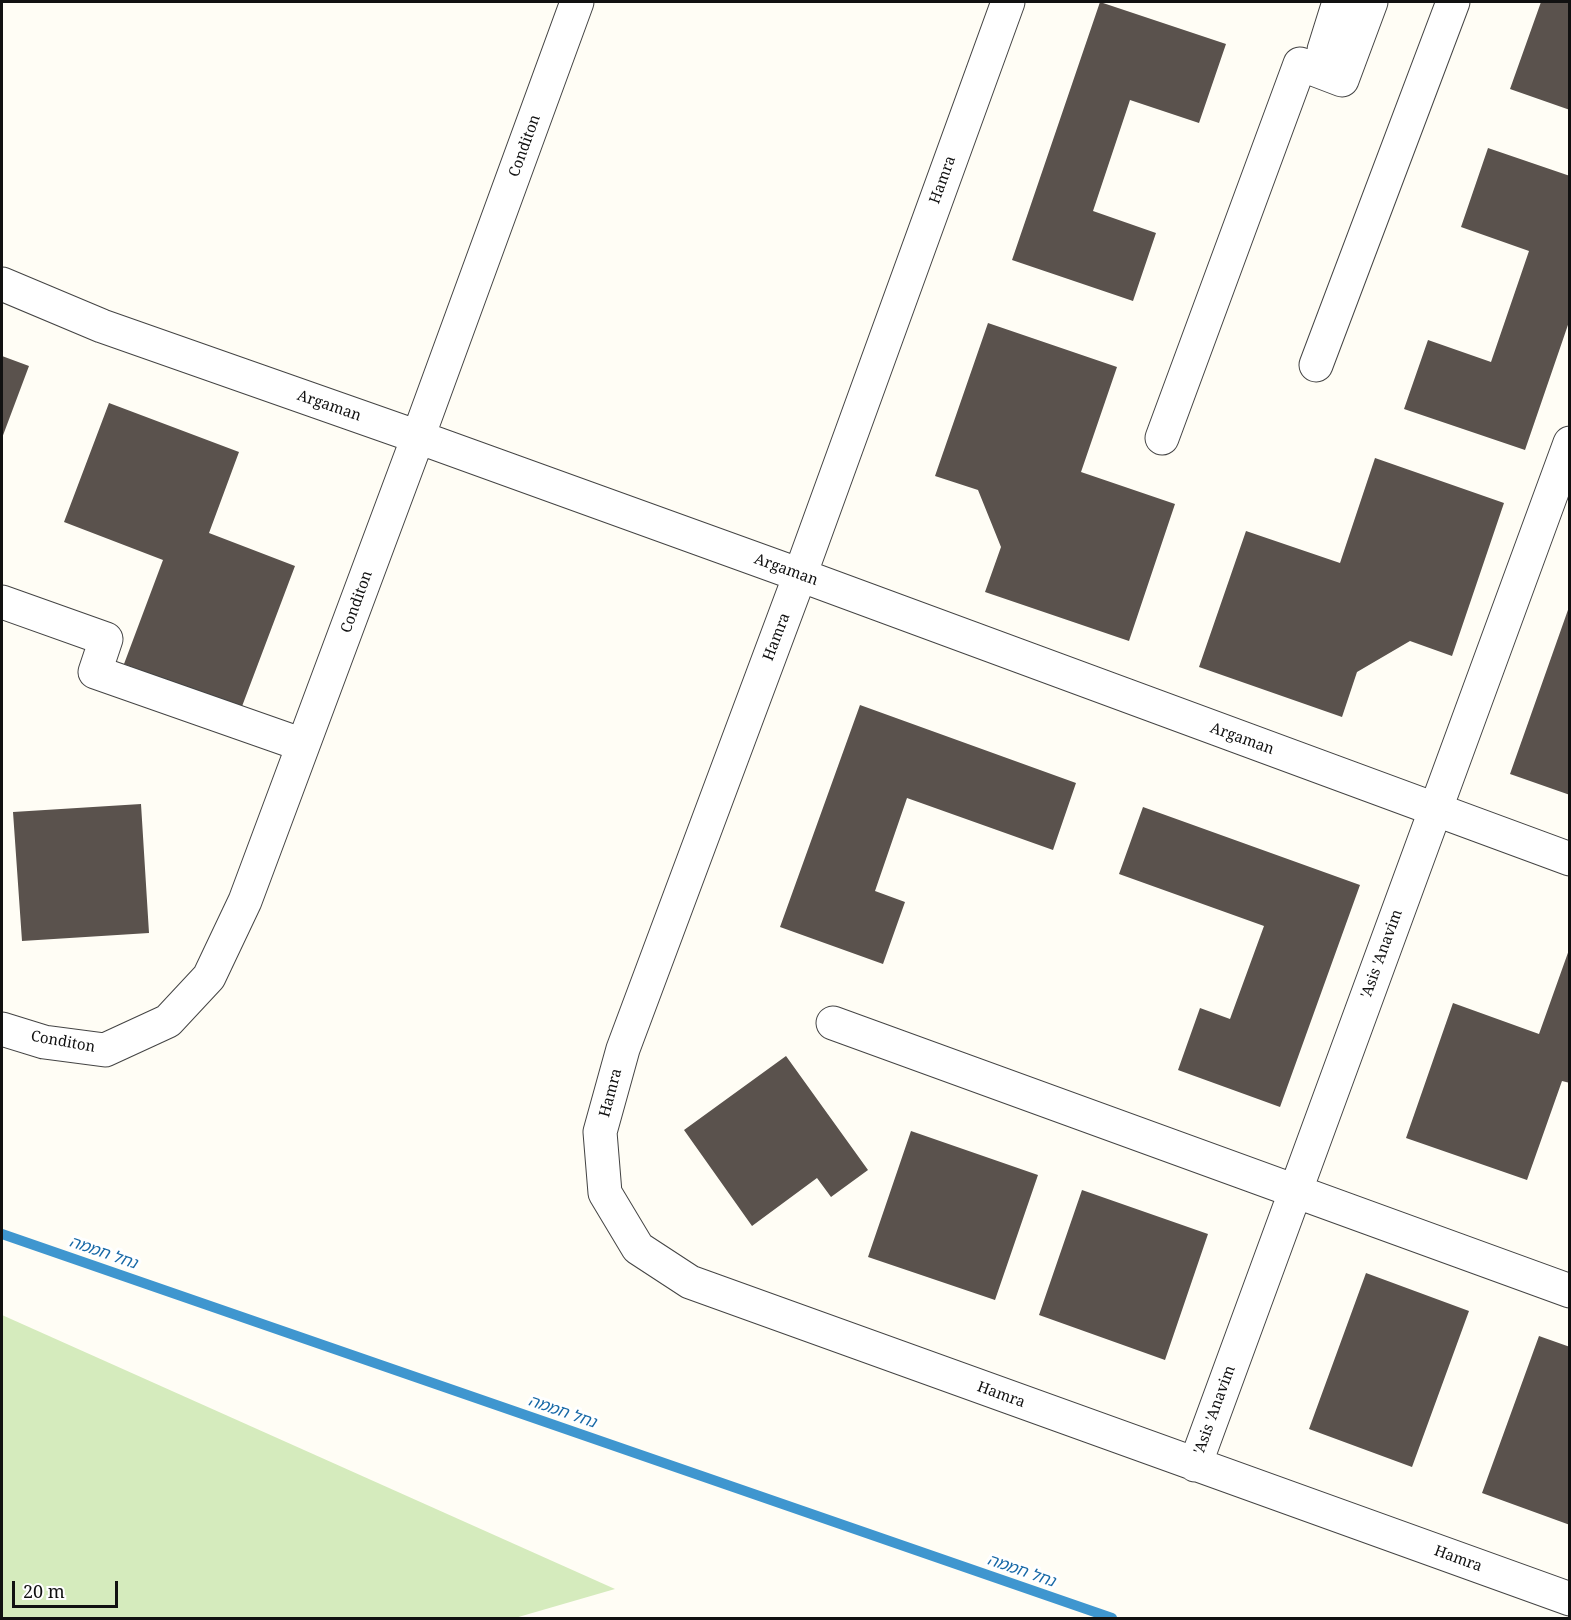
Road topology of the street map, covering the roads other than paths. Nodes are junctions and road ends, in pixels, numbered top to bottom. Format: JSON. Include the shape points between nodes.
{"nodes":[{"id":1,"x":577,"y":2,"type":"edge"},
{"id":2,"x":1008,"y":2,"type":"edge"},
{"id":3,"x":1339,"y":2,"type":"edge"},
{"id":4,"x":1371,"y":2,"type":"edge"},
{"id":5,"x":1453,"y":2,"type":"edge"},
{"id":6,"x":1324,"y":50,"type":"dead end"},
{"id":7,"x":2,"y":284,"type":"edge"},
{"id":8,"x":1317,"y":365,"type":"dead end"},
{"id":9,"x":418,"y":437,"type":"junction"},
{"id":10,"x":1162,"y":438,"type":"dead end"},
{"id":11,"x":1569,"y":443,"type":"edge"},
{"id":12,"x":800,"y":575,"type":"junction"},
{"id":13,"x":2,"y":602,"type":"edge"},
{"id":14,"x":303,"y":745,"type":"junction"},
{"id":15,"x":1435,"y":811,"type":"junction"},
{"id":16,"x":1569,"y":860,"type":"edge"},
{"id":17,"x":832,"y":1023,"type":"dead end"},
{"id":18,"x":2,"y":1029,"type":"edge"},
{"id":19,"x":1295,"y":1192,"type":"junction"},
{"id":20,"x":1569,"y":1291,"type":"edge"},
{"id":21,"x":1195,"y":1466,"type":"junction"},
{"id":22,"x":1569,"y":1599,"type":"edge"}],
"edges":[{"from":1,"to":9,"type":"street","name":"Conditon"},
{"from":2,"to":12,"type":"street","name":"Hamra"},
{"from":3,"to":6,"type":"street"},
{"from":4,"to":10,"type":"street","via":[[1342,80],[1300,64]]},
{"from":5,"to":8,"type":"street"},
{"from":7,"to":9,"type":"street","name":"Argaman","via":[[102,326]]},
{"from":9,"to":12,"type":"street","name":"Argaman"},
{"from":9,"to":14,"type":"street","name":"Conditon"},
{"from":11,"to":15,"type":"street","name":"'Asis 'Anavim"},
{"from":12,"to":15,"type":"street","name":"Argaman"},
{"from":12,"to":21,"type":"street","name":"Hamra","via":[[623,1049],[600,1132],[605,1193],[638,1248],[690,1282]]},
{"from":13,"to":14,"type":"street","via":[[106,639],[95,672]]},
{"from":14,"to":18,"type":"street","name":"Conditon","via":[[245,901],[209,977],[168,1021],[105,1050],[44,1042]]},
{"from":15,"to":16,"type":"street","name":"Argaman"},
{"from":15,"to":19,"type":"street","name":"'Asis 'Anavim"},
{"from":17,"to":19,"type":"street"},
{"from":19,"to":20,"type":"street"},
{"from":19,"to":21,"type":"street","name":"'Asis 'Anavim"},
{"from":21,"to":22,"type":"street","name":"Hamra"}]}
